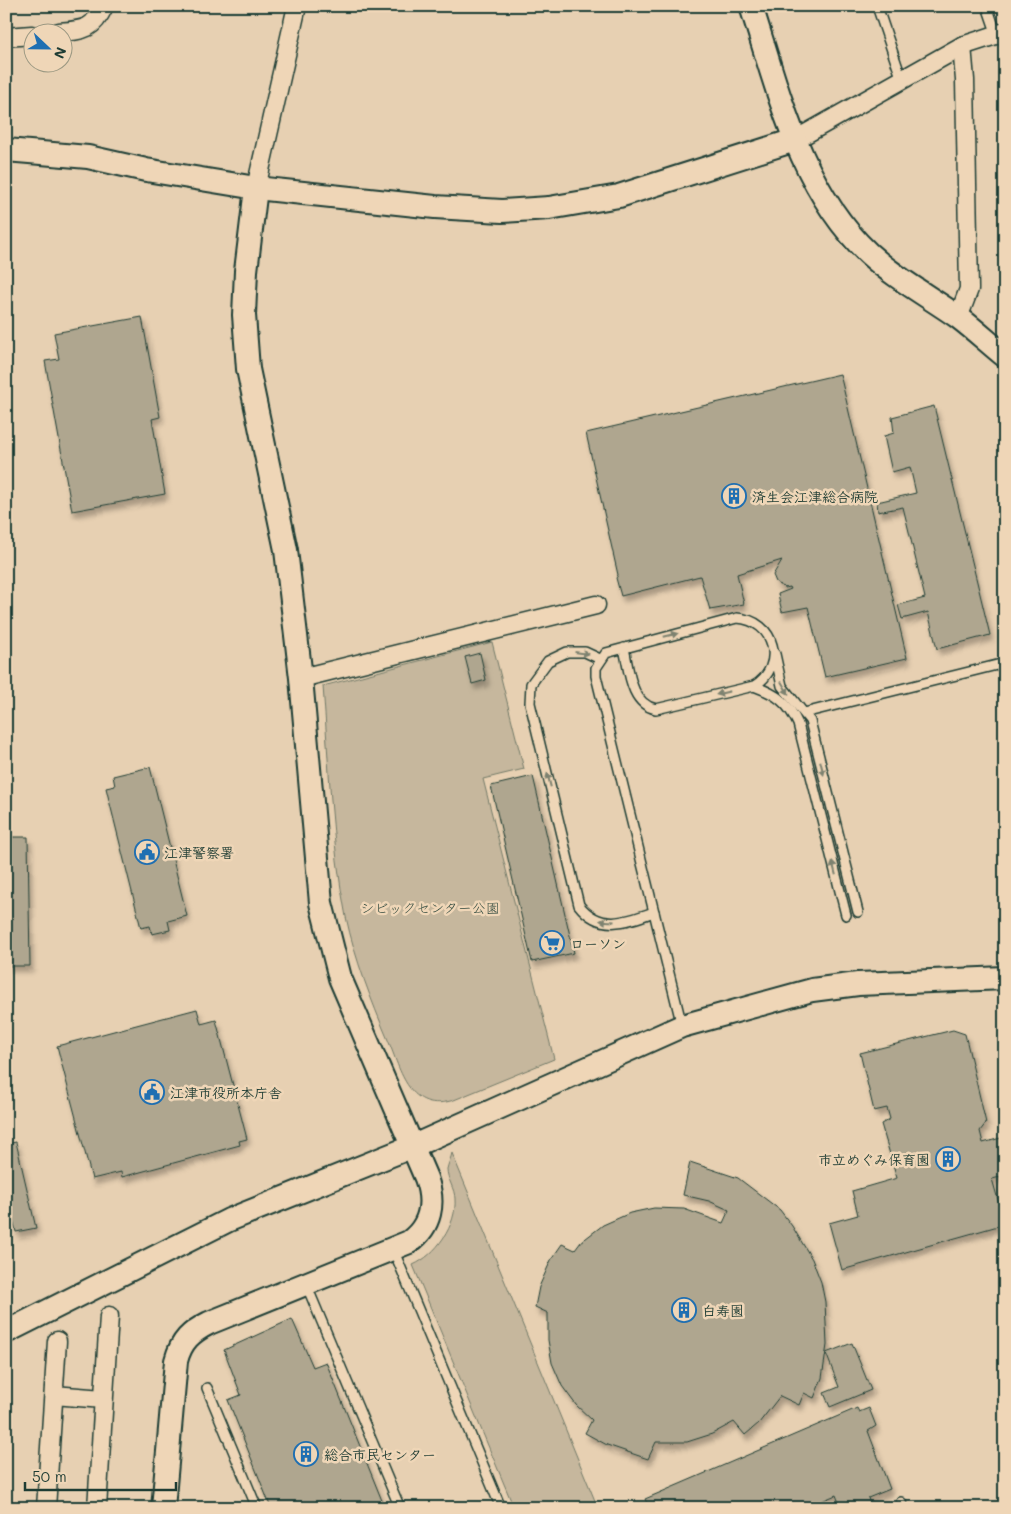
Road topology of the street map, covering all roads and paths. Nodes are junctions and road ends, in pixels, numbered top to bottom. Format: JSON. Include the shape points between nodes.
{"nodes":[{"id":1,"x":104,"y":6,"type":"edge"},
{"id":2,"x":297,"y":6,"type":"edge"},
{"id":3,"x":751,"y":6,"type":"edge"},
{"id":4,"x":877,"y":6,"type":"edge"},
{"id":5,"x":987,"y":6,"type":"edge"},
{"id":6,"x":72,"y":31,"type":"edge"},
{"id":7,"x":1001,"y":34,"type":"edge"},
{"id":8,"x":22,"y":36,"type":"edge"},
{"id":9,"x":6,"y":37,"type":"edge"},
{"id":10,"x":962,"y":46,"type":"junction"},
{"id":11,"x":902,"y":80,"type":"junction"},
{"id":12,"x":795,"y":140,"type":"junction"},
{"id":13,"x":6,"y":150,"type":"edge"},
{"id":14,"x":256,"y":188,"type":"junction"},
{"id":15,"x":958,"y":318,"type":"junction"},
{"id":16,"x":1005,"y":356,"type":"edge"},
{"id":17,"x":596,"y":605,"type":"dead end"},
{"id":18,"x":624,"y":648,"type":"junction"},
{"id":19,"x":774,"y":649,"type":"junction"},
{"id":20,"x":600,"y":659,"type":"junction"},
{"id":21,"x":1005,"y":663,"type":"edge"},
{"id":22,"x":301,"y":678,"type":"junction"},
{"id":23,"x":754,"y":686,"type":"junction"},
{"id":24,"x":804,"y":713,"type":"junction"},
{"id":25,"x":654,"y":912,"type":"junction"},
{"id":26,"x":858,"y":912,"type":"dead end"},
{"id":27,"x":846,"y":915,"type":"dead end"},
{"id":28,"x":1005,"y":978,"type":"edge"},
{"id":29,"x":682,"y":1026,"type":"junction"},
{"id":30,"x":411,"y":1147,"type":"junction"},
{"id":31,"x":393,"y":1248,"type":"junction"},
{"id":32,"x":306,"y":1284,"type":"junction"},
{"id":33,"x":109,"y":1316,"type":"dead end"},
{"id":34,"x":6,"y":1332,"type":"edge"},
{"id":35,"x":57,"y":1341,"type":"dead end"},
{"id":36,"x":208,"y":1388,"type":"dead end"},
{"id":37,"x":54,"y":1396,"type":"junction"},
{"id":38,"x":103,"y":1399,"type":"junction"},
{"id":39,"x":46,"y":1508,"type":"edge"},
{"id":40,"x":97,"y":1508,"type":"edge"},
{"id":41,"x":163,"y":1508,"type":"edge"},
{"id":42,"x":257,"y":1508,"type":"edge"},
{"id":43,"x":400,"y":1508,"type":"edge"},
{"id":44,"x":501,"y":1508,"type":"edge"}],
"edges":[{"from":1,"to":6,"type":"street","via":[[92,27]]},
{"from":2,"to":14,"type":"street"},
{"from":3,"to":12,"type":"street"},
{"from":4,"to":11,"type":"lane"},
{"from":5,"to":7,"type":"lane"},
{"from":7,"to":10,"type":"street"},
{"from":8,"to":9,"type":"street"},
{"from":10,"to":11,"type":"street"},
{"from":10,"to":15,"type":"street","via":[[969,289]]},
{"from":11,"to":12,"type":"street"},
{"from":12,"to":14,"type":"street","via":[[619,196],[549,208],[502,211],[435,207]]},
{"from":12,"to":15,"type":"street","via":[[820,193],[852,236],[886,268]]},
{"from":13,"to":14,"type":"street","via":[[88,157]]},
{"from":14,"to":22,"type":"street","via":[[244,315],[248,369],[286,550]]},
{"from":15,"to":16,"type":"street"},
{"from":17,"to":22,"type":"street"},
{"from":18,"to":19,"type":"lane","one_way":true,"via":[[745,618],[763,628]]},
{"from":18,"to":20,"type":"lane","via":[[606,653]]},
{"from":23,"to":18,"type":"lane","one_way":true,"via":[[662,708],[649,707],[636,694]]},
{"from":19,"to":23,"type":"lane","via":[[774,659],[766,675]]},
{"from":19,"to":24,"type":"lane","one_way":true,"via":[[782,686]]},
{"from":20,"to":25,"type":"lane","via":[[596,676]]},
{"from":25,"to":20,"type":"lane","one_way":true,"via":[[627,921],[598,921],[588,916],[579,904],[530,703],[532,684],[548,661],[567,652],[586,652]]},
{"from":21,"to":24,"type":"lane"},
{"from":22,"to":30,"type":"street","via":[[321,904],[340,978]]},
{"from":27,"to":23,"type":"lane","one_way":true,"via":[[798,724],[788,706],[777,696]]},
{"from":24,"to":26,"type":"lane","one_way":true,"via":[[810,721]]},
{"from":25,"to":29,"type":"lane"},
{"from":28,"to":29,"type":"street","via":[[858,984],[812,990]]},
{"from":29,"to":30,"type":"street"},
{"from":30,"to":31,"type":"street","via":[[429,1187],[431,1208],[426,1224],[416,1236]]},
{"from":30,"to":34,"type":"street","via":[[229,1220]]},
{"from":31,"to":32,"type":"street"},
{"from":31,"to":44,"type":"lane"},
{"from":32,"to":41,"type":"street","via":[[209,1323],[185,1339],[176,1361]]},
{"from":32,"to":43,"type":"lane"},
{"from":33,"to":38,"type":"street"},
{"from":35,"to":37,"type":"street"},
{"from":36,"to":42,"type":"lane"},
{"from":37,"to":38,"type":"street"},
{"from":37,"to":39,"type":"street"},
{"from":38,"to":40,"type":"street"}]}
